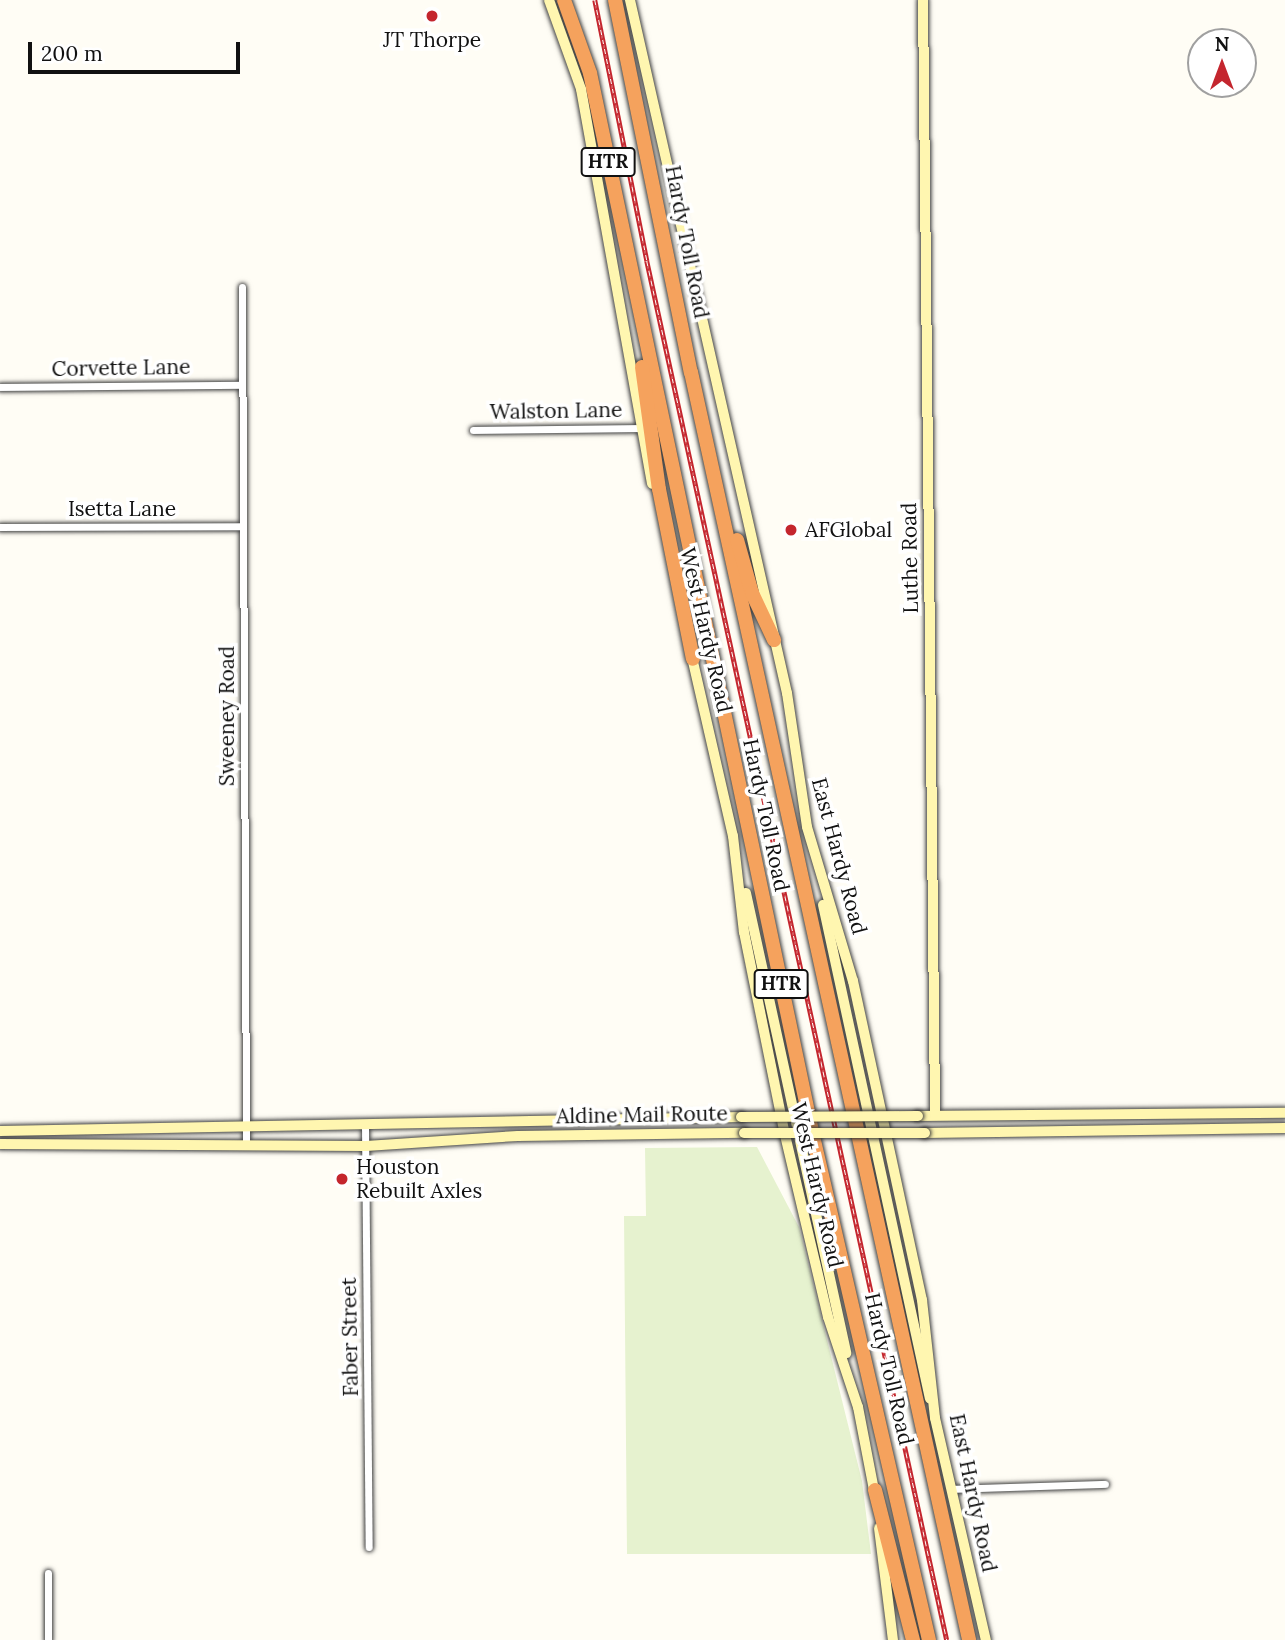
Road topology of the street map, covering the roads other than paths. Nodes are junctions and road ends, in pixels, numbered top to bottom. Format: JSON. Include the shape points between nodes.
{"nodes":[{"id":1,"x":549,"y":0,"type":"edge"},
{"id":2,"x":564,"y":0,"type":"edge"},
{"id":3,"x":615,"y":0,"type":"edge"},
{"id":4,"x":630,"y":0,"type":"edge"},
{"id":5,"x":923,"y":0,"type":"edge"},
{"id":6,"x":655,"y":184,"type":"junction"},
{"id":7,"x":242,"y":287,"type":"dead end"},
{"id":8,"x":641,"y":327,"type":"junction"},
{"id":9,"x":242,"y":385,"type":"junction"},
{"id":10,"x":0,"y":387,"type":"edge"},
{"id":11,"x":640,"y":428,"type":"junction"},
{"id":12,"x":473,"y":430,"type":"dead end"},
{"id":13,"x":243,"y":526,"type":"junction"},
{"id":14,"x":0,"y":527,"type":"edge"},
{"id":15,"x":774,"y":640,"type":"junction"},
{"id":16,"x":693,"y":659,"type":"junction"},
{"id":17,"x":807,"y":827,"type":"junction"},
{"id":18,"x":733,"y":836,"type":"junction"},
{"id":19,"x":1285,"y":1112,"type":"edge"},
{"id":20,"x":1066,"y":1113,"type":"junction"},
{"id":21,"x":1194,"y":1113,"type":"junction"},
{"id":22,"x":934,"y":1115,"type":"junction"},
{"id":23,"x":628,"y":1117,"type":"junction"},
{"id":24,"x":793,"y":1117,"type":"junction"},
{"id":25,"x":867,"y":1117,"type":"junction"},
{"id":26,"x":482,"y":1121,"type":"junction"},
{"id":27,"x":365,"y":1126,"type":"junction"},
{"id":28,"x":245,"y":1127,"type":"junction"},
{"id":29,"x":196,"y":1128,"type":"junction"},
{"id":30,"x":1285,"y":1128,"type":"edge"},
{"id":31,"x":1194,"y":1129,"type":"junction"},
{"id":32,"x":0,"y":1131,"type":"edge"},
{"id":33,"x":78,"y":1131,"type":"junction"},
{"id":34,"x":1066,"y":1131,"type":"junction"},
{"id":35,"x":797,"y":1133,"type":"junction"},
{"id":36,"x":871,"y":1133,"type":"junction"},
{"id":37,"x":631,"y":1135,"type":"junction"},
{"id":38,"x":484,"y":1139,"type":"junction"},
{"id":39,"x":0,"y":1144,"type":"edge"},
{"id":40,"x":79,"y":1144,"type":"junction"},
{"id":41,"x":197,"y":1144,"type":"junction"},
{"id":42,"x":246,"y":1145,"type":"junction"},
{"id":43,"x":366,"y":1146,"type":"junction"},
{"id":44,"x":858,"y":1407,"type":"junction"},
{"id":45,"x":935,"y":1418,"type":"junction"},
{"id":46,"x":1105,"y":1484,"type":"dead end"},
{"id":47,"x":952,"y":1489,"type":"junction"},
{"id":48,"x":875,"y":1490,"type":"junction"},
{"id":49,"x":369,"y":1547,"type":"dead end"},
{"id":50,"x":48,"y":1573,"type":"dead end"},
{"id":51,"x":48,"y":1640,"type":"edge"},
{"id":52,"x":892,"y":1640,"type":"edge"},
{"id":53,"x":913,"y":1640,"type":"edge"},
{"id":54,"x":929,"y":1640,"type":"edge"},
{"id":55,"x":969,"y":1640,"type":"edge"},
{"id":56,"x":986,"y":1640,"type":"edge"}],
"edges":[{"from":1,"to":11,"type":"main road","name":"West Hardy Road","via":[[581,89]]},
{"from":2,"to":8,"type":"highway","name":"Hardy Toll Road","number":"HTR","via":[[590,73]]},
{"from":3,"to":6,"type":"highway","name":"Hardy Toll Road","number":"HTR"},
{"from":4,"to":15,"type":"main road","name":"East Hardy Road"},
{"from":5,"to":22,"type":"main road","name":"Luthe Road"},
{"from":6,"to":15,"type":"highway","via":[[751,593]]},
{"from":6,"to":55,"type":"highway","name":"Hardy Toll Road","number":"HTR","via":[[691,372]]},
{"from":7,"to":9,"type":"street","name":"Sweeney Road"},
{"from":8,"to":16,"type":"highway","via":[[643,389]]},
{"from":8,"to":54,"type":"highway","name":"Hardy Toll Road","number":"HTR","via":[[813,1136]]},
{"from":9,"to":10,"type":"street","name":"Corvette Lane"},
{"from":9,"to":13,"type":"street","name":"Sweeney Road"},
{"from":11,"to":12,"type":"street","name":"Walston Lane"},
{"from":11,"to":16,"type":"main road","name":"West Hardy Road"},
{"from":13,"to":14,"type":"street","name":"Isetta Lane"},
{"from":13,"to":28,"type":"street","name":"Sweeney Road"},
{"from":15,"to":17,"type":"main road","name":"East Hardy Road"},
{"from":16,"to":18,"type":"main road","name":"West Hardy Road"},
{"from":17,"to":25,"type":"main road"},
{"from":17,"to":45,"type":"main road","name":"East Hardy Road","via":[[853,981],[922,1300]]},
{"from":18,"to":24,"type":"main road"},
{"from":18,"to":44,"type":"main road","name":"West Hardy Road","via":[[744,932],[782,1122],[828,1317]]},
{"from":19,"to":21,"type":"main road","name":"Aldine Mail Route"},
{"from":20,"to":21,"type":"main road","name":"Aldine Mail Route"},
{"from":20,"to":22,"type":"main road","name":"Aldine Mail Route"},
{"from":20,"to":34,"type":"main road"},
{"from":21,"to":31,"type":"main road"},
{"from":22,"to":25,"type":"main road","name":"Aldine Mail Route","bridge":true},
{"from":23,"to":24,"type":"main road","name":"Aldine Mail Route","bridge":true},
{"from":23,"to":26,"type":"main road","name":"Aldine Mail Route"},
{"from":23,"to":37,"type":"main road"},
{"from":24,"to":25,"type":"main road","name":"Aldine Mail Route","bridge":true},
{"from":24,"to":35,"type":"main road","bridge":true},
{"from":25,"to":36,"type":"main road","bridge":true},
{"from":26,"to":27,"type":"main road","name":"Aldine Mail Route"},
{"from":26,"to":38,"type":"main road"},
{"from":27,"to":28,"type":"main road","name":"Aldine Mail Route"},
{"from":27,"to":43,"type":"street","name":"Faber Street"},
{"from":28,"to":29,"type":"main road","name":"Aldine Mail Route"},
{"from":28,"to":42,"type":"street","name":"Sweeney Road"},
{"from":29,"to":33,"type":"main road","name":"Aldine Mail Route"},
{"from":29,"to":41,"type":"main road"},
{"from":30,"to":31,"type":"main road","name":"Aldine Mail Route"},
{"from":31,"to":34,"type":"main road","name":"Aldine Mail Route"},
{"from":32,"to":33,"type":"main road","name":"Aldine Mail Route"},
{"from":33,"to":40,"type":"main road"},
{"from":34,"to":36,"type":"main road","name":"Aldine Mail Route","bridge":true},
{"from":35,"to":36,"type":"main road","name":"Aldine Mail Route","bridge":true},
{"from":35,"to":37,"type":"main road","name":"Aldine Mail Route","bridge":true},
{"from":35,"to":44,"type":"main road"},
{"from":36,"to":45,"type":"main road"},
{"from":37,"to":38,"type":"main road","name":"Aldine Mail Route"},
{"from":38,"to":43,"type":"main road","name":"Aldine Mail Route"},
{"from":39,"to":40,"type":"main road","name":"Aldine Mail Route"},
{"from":40,"to":41,"type":"main road","name":"Aldine Mail Route"},
{"from":41,"to":42,"type":"main road","name":"Aldine Mail Route"},
{"from":42,"to":43,"type":"main road","name":"Aldine Mail Route"},
{"from":43,"to":49,"type":"street","name":"Faber Street"},
{"from":44,"to":48,"type":"main road","name":"West Hardy Road"},
{"from":45,"to":47,"type":"main road","name":"East Hardy Road"},
{"from":46,"to":47,"type":"street"},
{"from":47,"to":56,"type":"main road","name":"East Hardy Road"},
{"from":48,"to":52,"type":"main road","name":"West Hardy Road"},
{"from":48,"to":53,"type":"highway"},
{"from":50,"to":51,"type":"street"}]}
